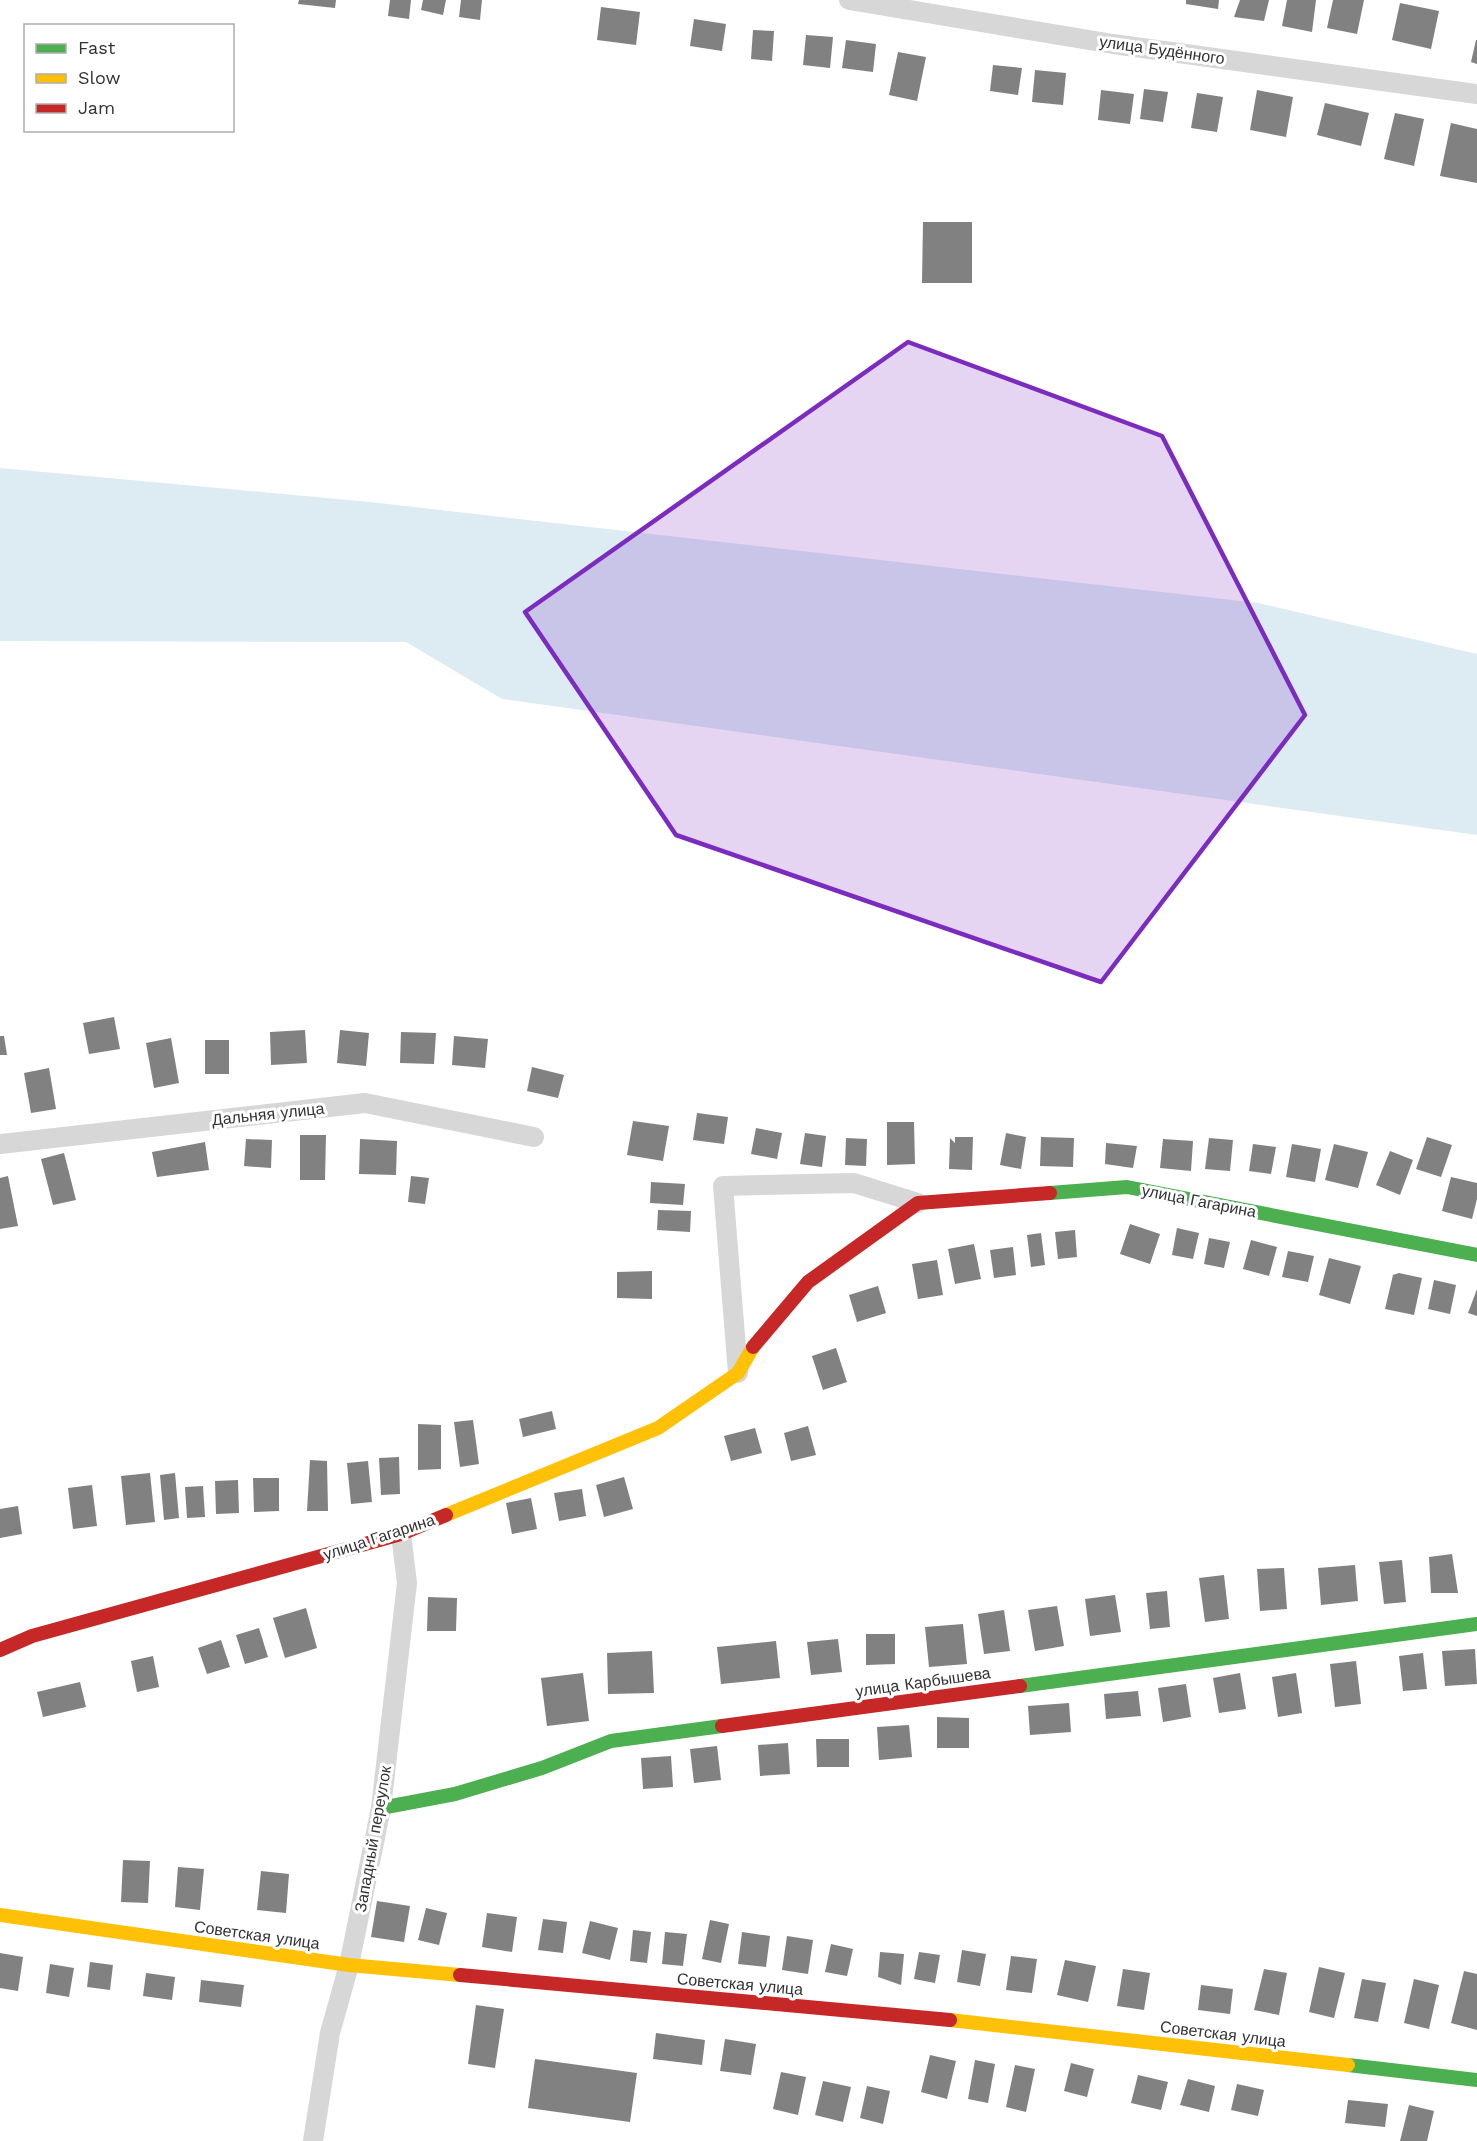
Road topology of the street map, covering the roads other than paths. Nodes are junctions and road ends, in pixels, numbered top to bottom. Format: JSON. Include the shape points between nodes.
{"nodes":[{"id":1,"x":849,"y":0,"type":"edge"},
{"id":2,"x":1477,"y":94,"type":"edge"},
{"id":3,"x":534,"y":1137,"type":"dead end"},
{"id":4,"x":0,"y":1144,"type":"edge"},
{"id":5,"x":918,"y":1203,"type":"junction"},
{"id":6,"x":1477,"y":1255,"type":"edge"},
{"id":7,"x":738,"y":1373,"type":"junction"},
{"id":8,"x":401,"y":1534,"type":"junction"},
{"id":9,"x":1477,"y":1624,"type":"edge"},
{"id":10,"x":0,"y":1650,"type":"edge"},
{"id":11,"x":381,"y":1808,"type":"junction"},
{"id":12,"x":0,"y":1915,"type":"edge"},
{"id":13,"x":349,"y":1965,"type":"junction"},
{"id":14,"x":1477,"y":2080,"type":"edge"},
{"id":15,"x":313,"y":2141,"type":"edge"}],
"edges":[{"from":1,"to":2,"type":"street","name":"улица Будённого","via":[[1113,44]]},
{"from":3,"to":4,"type":"street","name":"Дальняя улица","via":[[365,1103]]},
{"from":5,"to":6,"type":"street","name":"улица Гагарина","via":[[1127,1187]]},
{"from":5,"to":7,"type":"street","name":"улица Гагарина","via":[[808,1282],[749,1351]]},
{"from":5,"to":7,"type":"street","name":"улица Гагарина","via":[[854,1183],[723,1186]]},
{"from":7,"to":8,"type":"street","name":"улица Гагарина","via":[[658,1428]]},
{"from":8,"to":10,"type":"street","name":"улица Гагарина","via":[[32,1636]]},
{"from":8,"to":11,"type":"street","name":"Западный переулок","via":[[407,1583]]},
{"from":9,"to":11,"type":"street","name":"улица Карбышева","via":[[611,1741],[477,1788]]},
{"from":11,"to":13,"type":"street","name":"Западный переулок"},
{"from":12,"to":13,"type":"street","name":"Советская улица"},
{"from":13,"to":14,"type":"street","name":"Советская улица","via":[[952,2020]]},
{"from":13,"to":15,"type":"street","name":"Западный переулок","via":[[330,2033]]}]}
